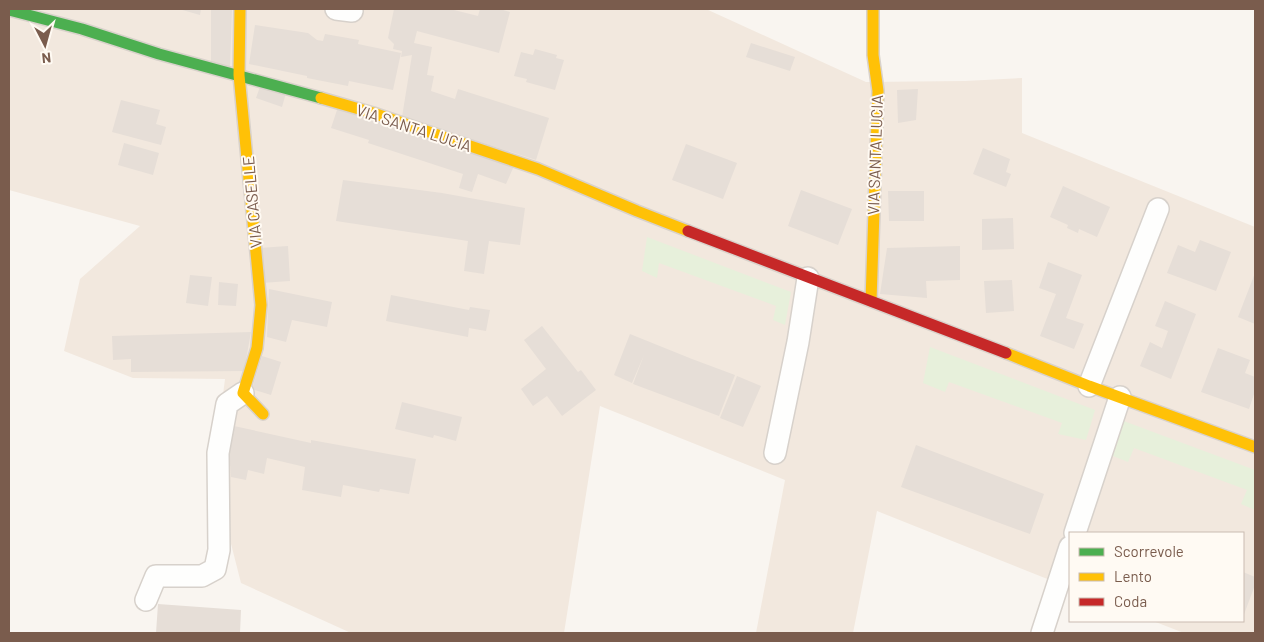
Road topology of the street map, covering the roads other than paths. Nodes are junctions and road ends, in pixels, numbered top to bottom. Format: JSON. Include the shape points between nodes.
{"nodes":[{"id":1,"x":240,"y":9,"type":"edge"},
{"id":2,"x":873,"y":9,"type":"edge"},
{"id":3,"x":9,"y":10,"type":"edge"},
{"id":4,"x":239,"y":75,"type":"junction"},
{"id":5,"x":1158,"y":209,"type":"dead end"},
{"id":6,"x":808,"y":278,"type":"junction"},
{"id":7,"x":871,"y":300,"type":"junction"},
{"id":8,"x":1089,"y":386,"type":"junction"},
{"id":9,"x":243,"y":393,"type":"junction"},
{"id":10,"x":1120,"y":397,"type":"junction"},
{"id":11,"x":263,"y":414,"type":"dead end"},
{"id":12,"x":1255,"y":447,"type":"edge"},
{"id":13,"x":775,"y":453,"type":"dead end"},
{"id":14,"x":1075,"y":532,"type":"edge"},
{"id":15,"x":1069,"y":550,"type":"edge"},
{"id":16,"x":146,"y":600,"type":"dead end"},
{"id":17,"x":1042,"y":633,"type":"edge"}],
"edges":[{"from":1,"to":4,"type":"street","name":"VIA CASELLE"},
{"from":2,"to":7,"type":"street","name":"VIA SANTA LUCIA","via":[[878,91]]},
{"from":3,"to":4,"type":"street","name":"VIA SANTA LUCIA"},
{"from":4,"to":6,"type":"street","name":"VIA SANTA LUCIA","via":[[373,113],[538,169]]},
{"from":4,"to":9,"type":"street","name":"VIA CASELLE","via":[[261,305],[257,348]]},
{"from":5,"to":8,"type":"street"},
{"from":6,"to":7,"type":"street","name":"VIA SANTA LUCIA"},
{"from":6,"to":13,"type":"street"},
{"from":7,"to":8,"type":"street","name":"VIA SANTA LUCIA"},
{"from":8,"to":10,"type":"street","name":"VIA SANTA LUCIA"},
{"from":9,"to":11,"type":"street"},
{"from":9,"to":16,"type":"street","name":"VIA CASELLE","via":[[227,404],[218,453],[219,550],[215,569],[202,576],[156,576]]},
{"from":10,"to":12,"type":"street","name":"VIA SANTA LUCIA"},
{"from":10,"to":14,"type":"street"},
{"from":15,"to":17,"type":"street"}]}
